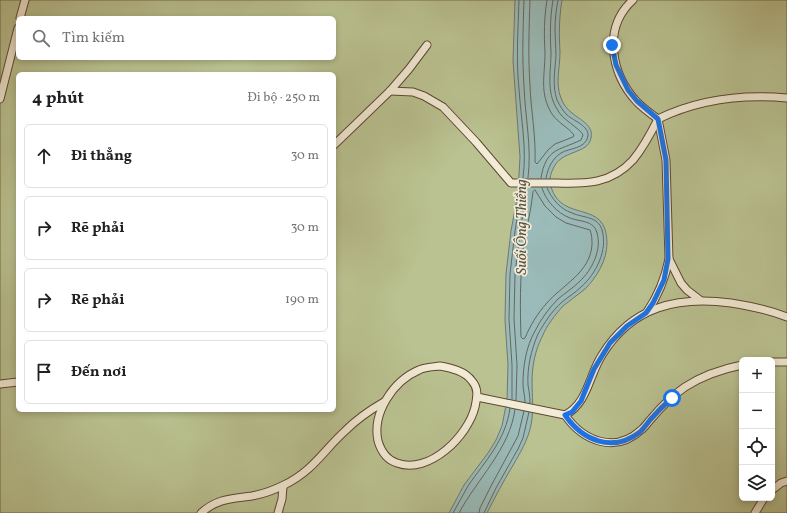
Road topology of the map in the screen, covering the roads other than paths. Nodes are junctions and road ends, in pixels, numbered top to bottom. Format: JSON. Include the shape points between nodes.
{"nodes":[{"id":1,"x":25,"y":0,"type":"edge"},
{"id":2,"x":633,"y":0,"type":"edge"},
{"id":3,"x":21,"y":16,"type":"edge"},
{"id":4,"x":16,"y":36,"type":"edge"},
{"id":5,"x":427,"y":45,"type":"dead end"},
{"id":6,"x":390,"y":91,"type":"junction"},
{"id":7,"x":787,"y":98,"type":"edge"},
{"id":8,"x":0,"y":99,"type":"edge"},
{"id":9,"x":658,"y":119,"type":"junction"},
{"id":10,"x":336,"y":143,"type":"edge"},
{"id":11,"x":668,"y":259,"type":"junction"},
{"id":12,"x":701,"y":301,"type":"junction"},
{"id":13,"x":646,"y":313,"type":"junction"},
{"id":14,"x":787,"y":317,"type":"edge"},
{"id":15,"x":775,"y":362,"type":"edge"},
{"id":16,"x":787,"y":362,"type":"edge"},
{"id":17,"x":739,"y":366,"type":"edge"},
{"id":18,"x":16,"y":382,"type":"edge"},
{"id":19,"x":0,"y":384,"type":"edge"},
{"id":20,"x":477,"y":397,"type":"junction"},
{"id":21,"x":386,"y":400,"type":"junction"},
{"id":22,"x":565,"y":415,"type":"junction"},
{"id":23,"x":787,"y":481,"type":"edge"},
{"id":24,"x":283,"y":486,"type":"junction"},
{"id":25,"x":775,"y":488,"type":"edge"},
{"id":26,"x":762,"y":501,"type":"edge"},
{"id":27,"x":201,"y":513,"type":"edge"},
{"id":28,"x":278,"y":513,"type":"edge"},
{"id":29,"x":755,"y":513,"type":"edge"}],
"edges":[{"from":1,"to":3,"type":"lane"},
{"from":2,"to":9,"type":"lane","via":[[616,25],[612,45],[614,55],[621,78],[628,90]]},
{"from":4,"to":8,"type":"lane"},
{"from":5,"to":6,"type":"lane"},
{"from":6,"to":9,"type":"lane","via":[[419,94],[443,107],[511,183],[586,184],[605,179],[632,161],[650,136]]},
{"from":6,"to":10,"type":"lane"},
{"from":7,"to":9,"type":"lane","via":[[718,99],[687,106]]},
{"from":9,"to":11,"type":"lane","via":[[666,160]]},
{"from":11,"to":12,"type":"lane","via":[[681,283]]},
{"from":11,"to":13,"type":"lane","via":[[664,280]]},
{"from":12,"to":13,"type":"lane","via":[[668,304]]},
{"from":12,"to":14,"type":"lane","via":[[744,305]]},
{"from":13,"to":22,"type":"lane","via":[[627,326],[610,343],[594,369],[581,401],[572,412]]},
{"from":15,"to":16,"type":"lane"},
{"from":17,"to":22,"type":"lane","via":[[700,378],[685,387],[640,431],[624,440],[595,440],[578,430]]},
{"from":18,"to":19,"type":"lane"},
{"from":20,"to":21,"type":"lane","via":[[472,380],[459,371],[440,366],[420,369],[412,374]]},
{"from":20,"to":21,"type":"lane","via":[[469,423],[453,444],[432,458],[410,465],[388,458],[381,448],[377,423],[379,412]]},
{"from":20,"to":22,"type":"lane"},
{"from":21,"to":24,"type":"lane","via":[[344,431],[310,468]]},
{"from":23,"to":25,"type":"lane"},
{"from":24,"to":27,"type":"lane","via":[[254,496],[223,500]]},
{"from":24,"to":28,"type":"lane"},
{"from":26,"to":29,"type":"lane"}]}
